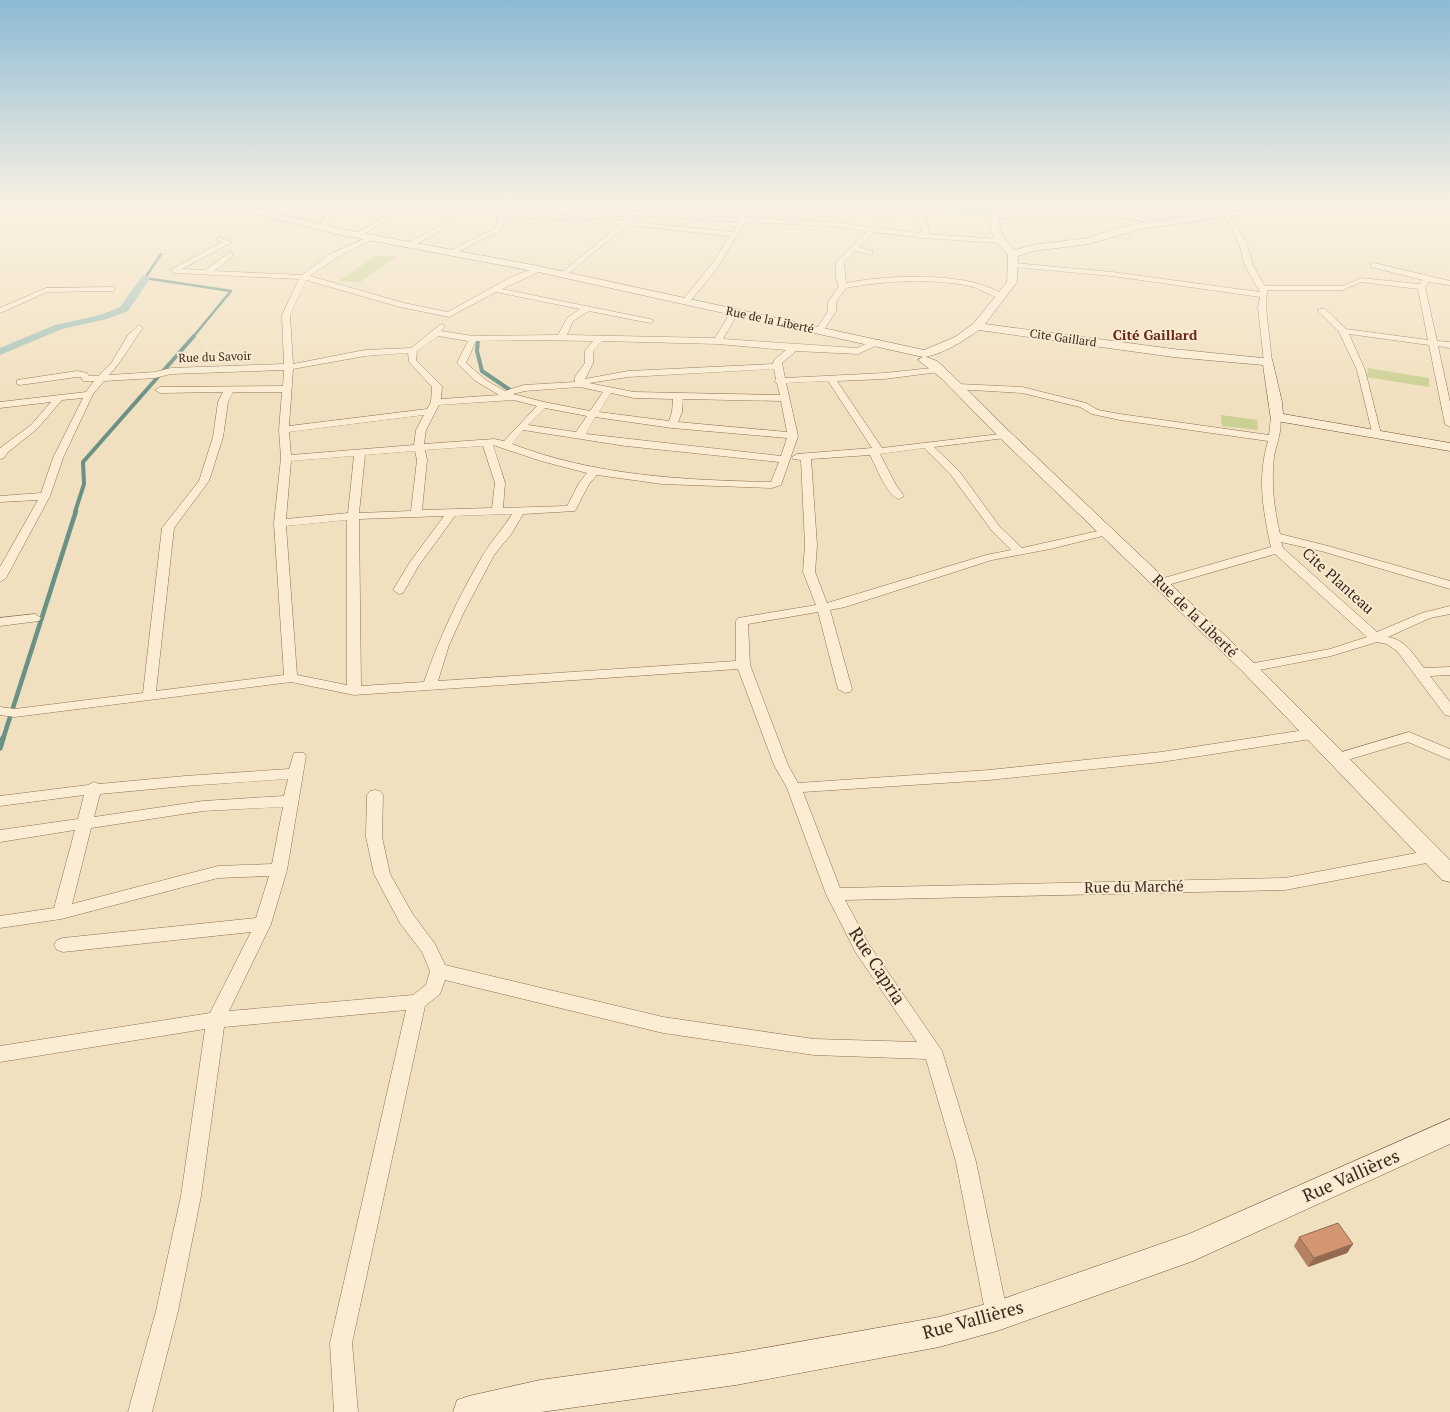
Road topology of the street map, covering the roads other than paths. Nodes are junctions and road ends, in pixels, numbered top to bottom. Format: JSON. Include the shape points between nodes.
{"nodes":[{"id":1,"x":177,"y":268,"type":"edge"},
{"id":2,"x":213,"y":268,"type":"edge"},
{"id":3,"x":317,"y":268,"type":"edge"},
{"id":4,"x":532,"y":268,"type":"edge"},
{"id":5,"x":572,"y":268,"type":"edge"},
{"id":6,"x":712,"y":268,"type":"edge"},
{"id":7,"x":840,"y":268,"type":"edge"},
{"id":8,"x":1013,"y":268,"type":"edge"},
{"id":9,"x":1072,"y":268,"type":"edge"},
{"id":10,"x":1251,"y":268,"type":"edge"},
{"id":11,"x":1386,"y":268,"type":"edge"},
{"id":12,"x":538,"y":269,"type":"junction"},
{"id":13,"x":206,"y":273,"type":"junction"},
{"id":14,"x":564,"y":275,"type":"junction"},
{"id":15,"x":304,"y":277,"type":"junction"},
{"id":16,"x":1450,"y":283,"type":"edge"},
{"id":17,"x":1424,"y":284,"type":"junction"},
{"id":18,"x":843,"y":286,"type":"junction"},
{"id":19,"x":111,"y":289,"type":"dead end"},
{"id":20,"x":496,"y":290,"type":"junction"},
{"id":21,"x":1263,"y":291,"type":"junction"},
{"id":22,"x":1002,"y":297,"type":"junction"},
{"id":23,"x":0,"y":300,"type":"edge"},
{"id":24,"x":16,"y":302,"type":"junction"},
{"id":25,"x":685,"y":302,"type":"junction"},
{"id":26,"x":588,"y":308,"type":"junction"},
{"id":27,"x":1320,"y":310,"type":"dead end"},
{"id":28,"x":0,"y":311,"type":"edge"},
{"id":29,"x":734,"y":313,"type":"junction"},
{"id":30,"x":448,"y":314,"type":"junction"},
{"id":31,"x":650,"y":321,"type":"dead end"},
{"id":32,"x":977,"y":326,"type":"junction"},
{"id":33,"x":138,"y":328,"type":"dead end"},
{"id":34,"x":819,"y":331,"type":"junction"},
{"id":35,"x":1343,"y":331,"type":"junction"},
{"id":36,"x":436,"y":334,"type":"junction"},
{"id":37,"x":561,"y":338,"type":"junction"},
{"id":38,"x":600,"y":338,"type":"junction"},
{"id":39,"x":473,"y":339,"type":"junction"},
{"id":40,"x":718,"y":341,"type":"junction"},
{"id":41,"x":877,"y":342,"type":"junction"},
{"id":42,"x":1433,"y":343,"type":"junction"},
{"id":43,"x":1450,"y":345,"type":"edge"},
{"id":44,"x":794,"y":348,"type":"junction"},
{"id":45,"x":413,"y":350,"type":"junction"},
{"id":46,"x":927,"y":357,"type":"junction"},
{"id":47,"x":1268,"y":362,"type":"junction"},
{"id":48,"x":776,"y":366,"type":"junction"},
{"id":49,"x":289,"y":367,"type":"junction"},
{"id":50,"x":100,"y":378,"type":"junction"},
{"id":51,"x":831,"y":379,"type":"junction"},
{"id":52,"x":779,"y":381,"type":"junction"},
{"id":53,"x":20,"y":382,"type":"dead end"},
{"id":54,"x":580,"y":384,"type":"junction"},
{"id":55,"x":958,"y":387,"type":"junction"},
{"id":56,"x":288,"y":389,"type":"junction"},
{"id":57,"x":160,"y":390,"type":"dead end"},
{"id":58,"x":229,"y":390,"type":"junction"},
{"id":59,"x":609,"y":390,"type":"junction"},
{"id":60,"x":88,"y":394,"type":"junction"},
{"id":61,"x":503,"y":394,"type":"junction"},
{"id":62,"x":514,"y":396,"type":"junction"},
{"id":63,"x":678,"y":396,"type":"junction"},
{"id":64,"x":59,"y":398,"type":"junction"},
{"id":65,"x":785,"y":398,"type":"junction"},
{"id":66,"x":436,"y":402,"type":"junction"},
{"id":67,"x":0,"y":404,"type":"edge"},
{"id":68,"x":544,"y":405,"type":"junction"},
{"id":69,"x":429,"y":412,"type":"junction"},
{"id":70,"x":594,"y":414,"type":"junction"},
{"id":71,"x":1276,"y":417,"type":"junction"},
{"id":72,"x":1450,"y":424,"type":"edge"},
{"id":73,"x":672,"y":425,"type":"junction"},
{"id":74,"x":521,"y":427,"type":"junction"},
{"id":75,"x":284,"y":430,"type":"junction"},
{"id":76,"x":1376,"y":434,"type":"junction"},
{"id":77,"x":1005,"y":435,"type":"junction"},
{"id":78,"x":580,"y":436,"type":"junction"},
{"id":79,"x":792,"y":436,"type":"junction"},
{"id":80,"x":1274,"y":439,"type":"junction"},
{"id":81,"x":487,"y":443,"type":"junction"},
{"id":82,"x":507,"y":444,"type":"junction"},
{"id":83,"x":926,"y":445,"type":"junction"},
{"id":84,"x":419,"y":448,"type":"junction"},
{"id":85,"x":1450,"y":448,"type":"edge"},
{"id":86,"x":360,"y":451,"type":"junction"},
{"id":87,"x":876,"y":451,"type":"junction"},
{"id":88,"x":0,"y":456,"type":"edge"},
{"id":89,"x":806,"y":457,"type":"junction"},
{"id":90,"x":286,"y":458,"type":"junction"},
{"id":91,"x":785,"y":459,"type":"junction"},
{"id":92,"x":595,"y":472,"type":"junction"},
{"id":93,"x":45,"y":496,"type":"junction"},
{"id":94,"x":900,"y":496,"type":"dead end"},
{"id":95,"x":0,"y":498,"type":"edge"},
{"id":96,"x":519,"y":511,"type":"junction"},
{"id":97,"x":497,"y":512,"type":"junction"},
{"id":98,"x":452,"y":513,"type":"junction"},
{"id":99,"x":416,"y":514,"type":"junction"},
{"id":100,"x":353,"y":516,"type":"junction"},
{"id":101,"x":280,"y":523,"type":"junction"},
{"id":102,"x":1107,"y":532,"type":"junction"},
{"id":103,"x":1277,"y":543,"type":"junction"},
{"id":104,"x":1018,"y":550,"type":"junction"},
{"id":105,"x":0,"y":578,"type":"edge"},
{"id":106,"x":1161,"y":583,"type":"junction"},
{"id":107,"x":1450,"y":585,"type":"edge"},
{"id":108,"x":399,"y":590,"type":"dead end"},
{"id":109,"x":823,"y":607,"type":"junction"},
{"id":110,"x":1450,"y":610,"type":"edge"},
{"id":111,"x":35,"y":618,"type":"dead end"},
{"id":112,"x":0,"y":622,"type":"edge"},
{"id":113,"x":1376,"y":638,"type":"junction"},
{"id":114,"x":744,"y":665,"type":"junction"},
{"id":115,"x":1249,"y":668,"type":"junction"},
{"id":116,"x":1450,"y":671,"type":"edge"},
{"id":117,"x":1420,"y":672,"type":"junction"},
{"id":118,"x":291,"y":678,"type":"junction"},
{"id":119,"x":429,"y":687,"type":"junction"},
{"id":120,"x":845,"y":689,"type":"dead end"},
{"id":121,"x":354,"y":691,"type":"junction"},
{"id":122,"x":149,"y":696,"type":"junction"},
{"id":123,"x":7,"y":712,"type":"edge"},
{"id":124,"x":1450,"y":712,"type":"edge"},
{"id":125,"x":1311,"y":734,"type":"junction"},
{"id":126,"x":1450,"y":755,"type":"edge"},
{"id":127,"x":299,"y":756,"type":"dead end"},
{"id":128,"x":1337,"y":758,"type":"junction"},
{"id":129,"x":296,"y":774,"type":"junction"},
{"id":130,"x":94,"y":787,"type":"junction"},
{"id":131,"x":794,"y":788,"type":"junction"},
{"id":132,"x":375,"y":795,"type":"dead end"},
{"id":133,"x":0,"y":800,"type":"edge"},
{"id":134,"x":291,"y":801,"type":"junction"},
{"id":135,"x":84,"y":823,"type":"junction"},
{"id":136,"x":0,"y":836,"type":"edge"},
{"id":137,"x":1432,"y":856,"type":"junction"},
{"id":138,"x":279,"y":870,"type":"junction"},
{"id":139,"x":1450,"y":874,"type":"edge"},
{"id":140,"x":834,"y":894,"type":"junction"},
{"id":141,"x":61,"y":913,"type":"junction"},
{"id":142,"x":0,"y":922,"type":"edge"},
{"id":143,"x":263,"y":924,"type":"junction"},
{"id":144,"x":63,"y":945,"type":"dead end"},
{"id":145,"x":439,"y":971,"type":"junction"},
{"id":146,"x":417,"y":1002,"type":"junction"},
{"id":147,"x":216,"y":1020,"type":"junction"},
{"id":148,"x":933,"y":1051,"type":"junction"},
{"id":149,"x":0,"y":1054,"type":"edge"},
{"id":150,"x":1450,"y":1131,"type":"edge"},
{"id":151,"x":997,"y":1316,"type":"junction"},
{"id":152,"x":140,"y":1412,"type":"edge"},
{"id":153,"x":346,"y":1412,"type":"edge"},
{"id":154,"x":469,"y":1412,"type":"edge"}],
"edges":[{"from":1,"to":13,"type":"street","via":[[173,270]]},
{"from":2,"to":13,"type":"street"},
{"from":3,"to":15,"type":"street"},
{"from":4,"to":12,"type":"street","name":"Rue de la Liberté"},
{"from":5,"to":14,"type":"street"},
{"from":6,"to":25,"type":"street"},
{"from":7,"to":18,"type":"street"},
{"from":8,"to":22,"type":"street","via":[[1012,282]]},
{"from":9,"to":21,"type":"street"},
{"from":10,"to":21,"type":"street"},
{"from":11,"to":17,"type":"street","via":[[1414,275]]},
{"from":12,"to":14,"type":"street","name":"Rue de la Liberté"},
{"from":12,"to":20,"type":"street"},
{"from":13,"to":15,"type":"street"},
{"from":14,"to":25,"type":"street","name":"Rue de la Liberté"},
{"from":15,"to":30,"type":"street"},
{"from":15,"to":49,"type":"street","via":[[286,315]]},
{"from":16,"to":17,"type":"street"},
{"from":17,"to":21,"type":"street","via":[[1362,280],[1343,288]]},
{"from":17,"to":42,"type":"street"},
{"from":18,"to":22,"type":"street","via":[[875,282],[947,282],[972,284]]},
{"from":18,"to":34,"type":"street"},
{"from":19,"to":24,"type":"street","via":[[46,290]]},
{"from":20,"to":26,"type":"street"},
{"from":20,"to":30,"type":"street"},
{"from":21,"to":47,"type":"street"},
{"from":22,"to":32,"type":"street"},
{"from":23,"to":24,"type":"street"},
{"from":24,"to":28,"type":"street"},
{"from":25,"to":29,"type":"street","name":"Rue de la Liberté"},
{"from":26,"to":31,"type":"street"},
{"from":26,"to":37,"type":"street","via":[[570,320]]},
{"from":27,"to":35,"type":"street"},
{"from":29,"to":34,"type":"street","name":"Rue de la Liberté"},
{"from":29,"to":40,"type":"street"},
{"from":30,"to":36,"type":"street"},
{"from":32,"to":46,"type":"street"},
{"from":32,"to":47,"type":"street","name":"Cite Gaillard","via":[[1173,353]]},
{"from":33,"to":50,"type":"street","via":[[116,363]]},
{"from":34,"to":41,"type":"street","name":"Rue de la Liberté"},
{"from":35,"to":42,"type":"street"},
{"from":35,"to":76,"type":"street","via":[[1361,370]]},
{"from":36,"to":39,"type":"street"},
{"from":36,"to":45,"type":"street"},
{"from":37,"to":38,"type":"street"},
{"from":37,"to":39,"type":"street"},
{"from":38,"to":40,"type":"street"},
{"from":38,"to":54,"type":"street","via":[[589,351],[589,363],[580,377]]},
{"from":39,"to":61,"type":"street","via":[[461,363]]},
{"from":40,"to":44,"type":"street"},
{"from":41,"to":44,"type":"street","via":[[858,351]]},
{"from":41,"to":46,"type":"street","name":"Rue de la Liberté"},
{"from":42,"to":43,"type":"street"},
{"from":42,"to":72,"type":"street"},
{"from":44,"to":48,"type":"street"},
{"from":45,"to":49,"type":"street","name":"Rue du Savoir","via":[[365,353]]},
{"from":45,"to":66,"type":"street","via":[[412,360],[437,386]]},
{"from":46,"to":51,"type":"street","via":[[884,376]]},
{"from":46,"to":55,"type":"street","name":"Rue de la Liberté"},
{"from":47,"to":71,"type":"street"},
{"from":48,"to":52,"type":"street"},
{"from":48,"to":54,"type":"street","via":[[628,374],[591,379]]},
{"from":49,"to":50,"type":"street","name":"Rue du Savoir"},
{"from":49,"to":56,"type":"street"},
{"from":50,"to":53,"type":"street","name":"Rue du Savoir","via":[[86,379],[84,375],[77,374]]},
{"from":50,"to":60,"type":"street"},
{"from":51,"to":52,"type":"street"},
{"from":51,"to":87,"type":"street"},
{"from":52,"to":65,"type":"street"},
{"from":54,"to":59,"type":"street"},
{"from":54,"to":61,"type":"street","via":[[524,388]]},
{"from":55,"to":77,"type":"street","name":"Rue de la Liberté"},
{"from":55,"to":80,"type":"street","via":[[1022,390],[1104,414]]},
{"from":56,"to":58,"type":"street"},
{"from":56,"to":75,"type":"street"},
{"from":57,"to":58,"type":"street"},
{"from":58,"to":122,"type":"street","via":[[223,402],[218,437],[204,481],[168,528]]},
{"from":59,"to":63,"type":"street","via":[[634,395]]},
{"from":59,"to":70,"type":"street"},
{"from":60,"to":64,"type":"street"},
{"from":60,"to":93,"type":"street","via":[[58,458]]},
{"from":61,"to":62,"type":"street"},
{"from":62,"to":66,"type":"street"},
{"from":62,"to":68,"type":"street"},
{"from":63,"to":65,"type":"street"},
{"from":63,"to":73,"type":"street"},
{"from":64,"to":67,"type":"street"},
{"from":64,"to":88,"type":"street","via":[[34,427]]},
{"from":65,"to":79,"type":"street"},
{"from":66,"to":69,"type":"street"},
{"from":68,"to":70,"type":"street"},
{"from":68,"to":74,"type":"street"},
{"from":69,"to":75,"type":"street"},
{"from":69,"to":84,"type":"street","via":[[421,430]]},
{"from":70,"to":73,"type":"street"},
{"from":70,"to":78,"type":"street"},
{"from":71,"to":76,"type":"street"},
{"from":71,"to":80,"type":"street"},
{"from":73,"to":79,"type":"street"},
{"from":74,"to":78,"type":"street"},
{"from":74,"to":82,"type":"street"},
{"from":75,"to":90,"type":"street"},
{"from":76,"to":85,"type":"street"},
{"from":77,"to":83,"type":"street"},
{"from":77,"to":102,"type":"street","name":"Rue de la Liberté"},
{"from":78,"to":91,"type":"street","via":[[654,447]]},
{"from":79,"to":91,"type":"street"},
{"from":80,"to":103,"type":"street","via":[[1268,456],[1267,501]]},
{"from":81,"to":82,"type":"street"},
{"from":81,"to":84,"type":"street"},
{"from":81,"to":97,"type":"street","via":[[500,483]]},
{"from":82,"to":92,"type":"street","via":[[535,456]]},
{"from":83,"to":87,"type":"street"},
{"from":83,"to":104,"type":"street","via":[[955,473],[996,529]]},
{"from":84,"to":86,"type":"street"},
{"from":84,"to":99,"type":"street","via":[[422,460]]},
{"from":86,"to":90,"type":"street"},
{"from":86,"to":100,"type":"street"},
{"from":87,"to":89,"type":"street"},
{"from":87,"to":94,"type":"street","via":[[891,486]]},
{"from":89,"to":91,"type":"street"},
{"from":89,"to":109,"type":"street","via":[[811,544],[809,572]]},
{"from":90,"to":101,"type":"street"},
{"from":91,"to":92,"type":"street","via":[[777,483],[772,485],[683,483]]},
{"from":92,"to":96,"type":"street","via":[[584,483],[571,509]]},
{"from":93,"to":95,"type":"street"},
{"from":93,"to":105,"type":"street"},
{"from":96,"to":97,"type":"street"},
{"from":96,"to":119,"type":"street","via":[[489,554],[458,612]]},
{"from":97,"to":98,"type":"street"},
{"from":98,"to":99,"type":"street"},
{"from":98,"to":108,"type":"street"},
{"from":99,"to":100,"type":"street"},
{"from":100,"to":101,"type":"street"},
{"from":100,"to":121,"type":"street"},
{"from":101,"to":118,"type":"street"},
{"from":102,"to":104,"type":"street"},
{"from":102,"to":106,"type":"street","name":"Rue de la Liberté"},
{"from":103,"to":106,"type":"street","via":[[1239,562]]},
{"from":103,"to":107,"type":"street","via":[[1324,548]]},
{"from":103,"to":113,"type":"street","name":"Cite Planteau"},
{"from":104,"to":109,"type":"street"},
{"from":106,"to":115,"type":"street","name":"Rue de la Liberté"},
{"from":109,"to":114,"type":"street","name":"Rue Capria","via":[[742,621]]},
{"from":109,"to":120,"type":"street"},
{"from":110,"to":113,"type":"street","via":[[1424,616]]},
{"from":111,"to":112,"type":"street"},
{"from":113,"to":115,"type":"street","via":[[1338,650]]},
{"from":113,"to":117,"type":"street","via":[[1391,641],[1402,648]]},
{"from":114,"to":119,"type":"street"},
{"from":114,"to":131,"type":"street","name":"Rue Capria","via":[[781,765]]},
{"from":115,"to":125,"type":"street","name":"Rue de la Liberté"},
{"from":116,"to":117,"type":"street"},
{"from":117,"to":124,"type":"street"},
{"from":118,"to":121,"type":"street"},
{"from":118,"to":122,"type":"street"},
{"from":119,"to":121,"type":"street"},
{"from":122,"to":123,"type":"street"},
{"from":125,"to":128,"type":"street","name":"Rue de la Liberté"},
{"from":125,"to":131,"type":"street","via":[[1161,757],[989,775]]},
{"from":126,"to":128,"type":"street","via":[[1408,737]]},
{"from":127,"to":129,"type":"street"},
{"from":128,"to":137,"type":"street","name":"Rue de la Liberté"},
{"from":129,"to":130,"type":"street"},
{"from":129,"to":134,"type":"street"},
{"from":130,"to":133,"type":"street"},
{"from":130,"to":135,"type":"street"},
{"from":131,"to":140,"type":"street","name":"Rue Capria"},
{"from":132,"to":145,"type":"street","via":[[374,837],[382,874],[406,918],[429,949]]},
{"from":134,"to":135,"type":"street","via":[[203,806]]},
{"from":134,"to":138,"type":"street"},
{"from":135,"to":136,"type":"street"},
{"from":135,"to":141,"type":"street"},
{"from":137,"to":139,"type":"street","name":"Rue de la Liberté"},
{"from":137,"to":140,"type":"street","name":"Rue du Marché","via":[[1285,884]]},
{"from":138,"to":141,"type":"street","via":[[218,872]]},
{"from":138,"to":143,"type":"street"},
{"from":140,"to":148,"type":"street","name":"Rue Capria","via":[[862,948]]},
{"from":141,"to":142,"type":"street"},
{"from":143,"to":144,"type":"street"},
{"from":143,"to":147,"type":"street"},
{"from":145,"to":146,"type":"street","via":[[434,989]]},
{"from":145,"to":148,"type":"street","via":[[662,1025],[814,1047]]},
{"from":146,"to":147,"type":"street"},
{"from":146,"to":153,"type":"street","via":[[341,1344]]},
{"from":147,"to":149,"type":"street"},
{"from":147,"to":152,"type":"street","via":[[191,1196],[168,1311]]},
{"from":148,"to":151,"type":"street","name":"Rue Capria","via":[[966,1162]]},
{"from":150,"to":151,"type":"street","name":"Rue Vallières","via":[[1193,1247]]},
{"from":151,"to":154,"type":"street","name":"Rue Vallières","via":[[921,1335],[736,1369],[540,1396]]}]}
